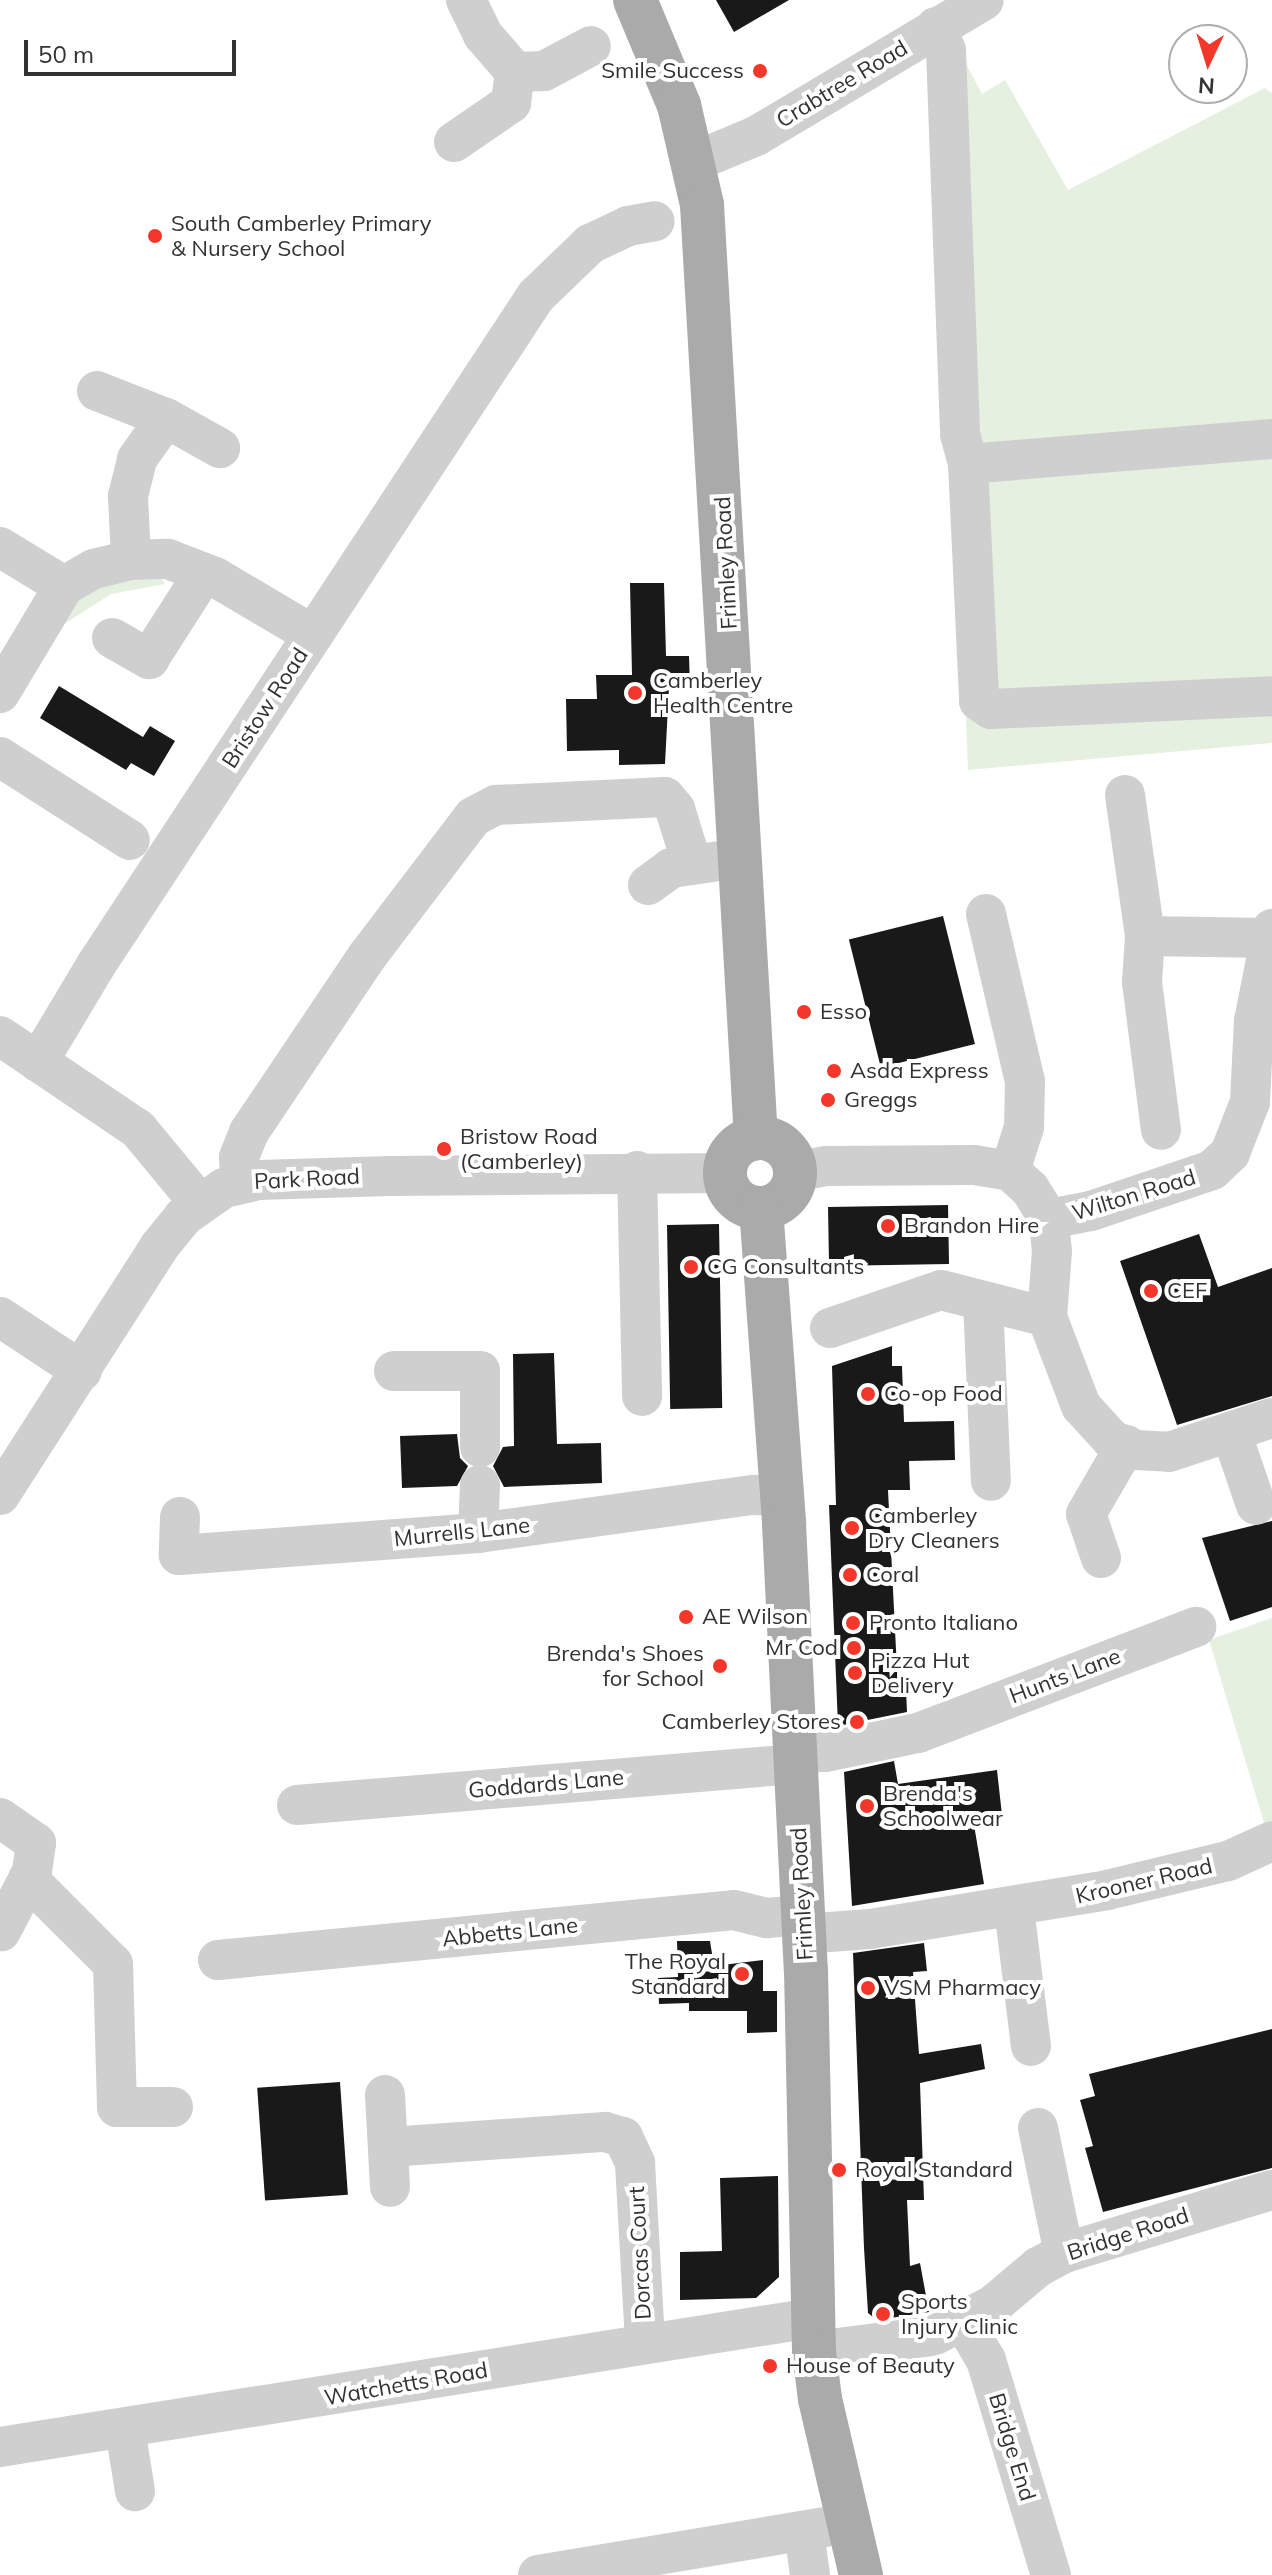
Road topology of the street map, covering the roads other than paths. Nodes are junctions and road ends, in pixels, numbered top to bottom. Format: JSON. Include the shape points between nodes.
{"nodes":[{"id":1,"x":466,"y":0,"type":"edge"},
{"id":2,"x":635,"y":0,"type":"edge"},
{"id":3,"x":984,"y":0,"type":"edge"},
{"id":4,"x":936,"y":27,"type":"junction"},
{"id":5,"x":591,"y":46,"type":"dead end"},
{"id":6,"x":515,"y":72,"type":"junction"},
{"id":7,"x":454,"y":142,"type":"dead end"},
{"id":8,"x":696,"y":161,"type":"junction"},
{"id":9,"x":655,"y":221,"type":"dead end"},
{"id":10,"x":97,"y":391,"type":"dead end"},
{"id":11,"x":166,"y":418,"type":"junction"},
{"id":12,"x":1272,"y":439,"type":"edge"},
{"id":13,"x":220,"y":448,"type":"dead end"},
{"id":14,"x":968,"y":464,"type":"junction"},
{"id":15,"x":0,"y":547,"type":"edge"},
{"id":16,"x":131,"y":560,"type":"junction"},
{"id":17,"x":204,"y":573,"type":"junction"},
{"id":18,"x":64,"y":586,"type":"junction"},
{"id":19,"x":313,"y":635,"type":"junction"},
{"id":20,"x":112,"y":638,"type":"dead end"},
{"id":21,"x":0,"y":693,"type":"edge"},
{"id":22,"x":1272,"y":696,"type":"edge"},
{"id":23,"x":0,"y":757,"type":"edge"},
{"id":24,"x":1125,"y":795,"type":"dead end"},
{"id":25,"x":130,"y":840,"type":"dead end"},
{"id":26,"x":743,"y":857,"type":"junction"},
{"id":27,"x":692,"y":864,"type":"junction"},
{"id":28,"x":648,"y":885,"type":"dead end"},
{"id":29,"x":986,"y":914,"type":"dead end"},
{"id":30,"x":1271,"y":933,"type":"edge"},
{"id":31,"x":1145,"y":936,"type":"junction"},
{"id":32,"x":1263,"y":1022,"type":"edge"},
{"id":33,"x":0,"y":1036,"type":"edge"},
{"id":34,"x":38,"y":1062,"type":"junction"},
{"id":35,"x":1161,"y":1130,"type":"dead end"},
{"id":36,"x":756,"y":1138,"type":"junction"},
{"id":37,"x":637,"y":1171,"type":"junction"},
{"id":38,"x":1010,"y":1171,"type":"junction"},
{"id":39,"x":795,"y":1172,"type":"junction"},
{"id":40,"x":726,"y":1173,"type":"junction"},
{"id":41,"x":240,"y":1183,"type":"junction"},
{"id":42,"x":200,"y":1204,"type":"junction"},
{"id":43,"x":761,"y":1208,"type":"junction"},
{"id":44,"x":1049,"y":1219,"type":"junction"},
{"id":45,"x":983,"y":1301,"type":"junction"},
{"id":46,"x":0,"y":1317,"type":"edge"},
{"id":47,"x":1047,"y":1317,"type":"junction"},
{"id":48,"x":830,"y":1328,"type":"dead end"},
{"id":49,"x":72,"y":1364,"type":"junction"},
{"id":50,"x":394,"y":1371,"type":"dead end"},
{"id":51,"x":642,"y":1396,"type":"dead end"},
{"id":52,"x":1272,"y":1418,"type":"edge"},
{"id":53,"x":1231,"y":1432,"type":"junction"},
{"id":54,"x":1126,"y":1445,"type":"junction"},
{"id":55,"x":991,"y":1481,"type":"dead end"},
{"id":56,"x":0,"y":1495,"type":"edge"},
{"id":57,"x":782,"y":1496,"type":"junction"},
{"id":58,"x":1256,"y":1505,"type":"dead end"},
{"id":59,"x":180,"y":1517,"type":"dead end"},
{"id":60,"x":478,"y":1533,"type":"junction"},
{"id":61,"x":1101,"y":1558,"type":"dead end"},
{"id":62,"x":1196,"y":1627,"type":"dead end"},
{"id":63,"x":794,"y":1758,"type":"junction"},
{"id":64,"x":297,"y":1805,"type":"dead end"},
{"id":65,"x":0,"y":1818,"type":"edge"},
{"id":66,"x":1271,"y":1841,"type":"edge"},
{"id":67,"x":28,"y":1879,"type":"junction"},
{"id":68,"x":1014,"y":1908,"type":"junction"},
{"id":69,"x":790,"y":1922,"type":"junction"},
{"id":70,"x":1,"y":1931,"type":"edge"},
{"id":71,"x":567,"y":1946,"type":"dead end"},
{"id":72,"x":218,"y":1960,"type":"dead end"},
{"id":73,"x":1031,"y":2046,"type":"dead end"},
{"id":74,"x":385,"y":2095,"type":"dead end"},
{"id":75,"x":173,"y":2107,"type":"dead end"},
{"id":76,"x":1038,"y":2128,"type":"dead end"},
{"id":77,"x":389,"y":2147,"type":"junction"},
{"id":78,"x":390,"y":2187,"type":"dead end"},
{"id":79,"x":1272,"y":2190,"type":"edge"},
{"id":80,"x":1064,"y":2253,"type":"junction"},
{"id":81,"x":964,"y":2323,"type":"junction"},
{"id":82,"x":813,"y":2335,"type":"junction"},
{"id":83,"x":645,"y":2343,"type":"junction"},
{"id":84,"x":125,"y":2429,"type":"junction"},
{"id":85,"x":0,"y":2447,"type":"edge"},
{"id":86,"x":135,"y":2491,"type":"dead end"},
{"id":87,"x":849,"y":2523,"type":"junction"},
{"id":88,"x":804,"y":2531,"type":"junction"},
{"id":89,"x":538,"y":2575,"type":"edge"},
{"id":90,"x":810,"y":2575,"type":"edge"},
{"id":91,"x":861,"y":2575,"type":"edge"},
{"id":92,"x":1051,"y":2575,"type":"edge"}],
"edges":[{"from":1,"to":6,"type":"street","via":[[483,35]]},
{"from":2,"to":8,"type":"main road","name":"Frimley Road"},
{"from":3,"to":4,"type":"street","name":"Crabtree Road"},
{"from":4,"to":8,"type":"street","name":"Crabtree Road","via":[[756,136]]},
{"from":4,"to":14,"type":"street","via":[[946,50],[960,434]]},
{"from":5,"to":6,"type":"street","via":[[544,71]]},
{"from":6,"to":7,"type":"street","via":[[511,103]]},
{"from":8,"to":26,"type":"main road","name":"Frimley Road","via":[[713,333]]},
{"from":9,"to":19,"type":"street","name":"Bristow Road","via":[[628,226],[590,244],[536,296]]},
{"from":10,"to":11,"type":"street"},
{"from":11,"to":13,"type":"street"},
{"from":11,"to":16,"type":"street","via":[[137,459],[128,496]]},
{"from":12,"to":14,"type":"street"},
{"from":14,"to":22,"type":"street","via":[[979,701],[991,709]]},
{"from":15,"to":18,"type":"street"},
{"from":16,"to":17,"type":"street","via":[[168,559]]},
{"from":16,"to":18,"type":"street","via":[[94,569]]},
{"from":17,"to":19,"type":"street"},
{"from":17,"to":20,"type":"street","via":[[149,659]]},
{"from":18,"to":21,"type":"street"},
{"from":19,"to":34,"type":"street","name":"Bristow Road"},
{"from":23,"to":25,"type":"street"},
{"from":24,"to":31,"type":"street"},
{"from":26,"to":27,"type":"street"},
{"from":26,"to":36,"type":"main road","name":"Frimley Road"},
{"from":27,"to":28,"type":"street","via":[[671,868]]},
{"from":27,"to":41,"type":"street","via":[[675,809],[665,797],[496,805],[473,817],[368,955],[249,1132],[239,1157]]},
{"from":29,"to":38,"type":"street","via":[[1025,1081],[1024,1127]]},
{"from":30,"to":31,"type":"street","name":"Wilton Road"},
{"from":30,"to":32,"type":"street","name":"Wilton Road"},
{"from":31,"to":35,"type":"street","via":[[1142,982]]},
{"from":32,"to":44,"type":"street","name":"Wilton Road","via":[[1250,1102],[1230,1153],[1212,1170],[1091,1211]]},
{"from":33,"to":34,"type":"street"},
{"from":34,"to":42,"type":"street","via":[[138,1129]]},
{"from":36,"to":39,"type":"main road","via":[[779,1144]]},
{"from":36,"to":40,"type":"main road","via":[[732,1152]]},
{"from":37,"to":40,"type":"street","name":"Park Road"},
{"from":37,"to":41,"type":"street","name":"Park Road"},
{"from":37,"to":51,"type":"street"},
{"from":38,"to":39,"type":"street","via":[[974,1165],[827,1166]]},
{"from":38,"to":44,"type":"street","name":"Wilton Road","via":[[1030,1189]]},
{"from":39,"to":43,"type":"main road","via":[[785,1198]]},
{"from":40,"to":43,"type":"main road","via":[[738,1200]]},
{"from":41,"to":42,"type":"street","name":"Park Road"},
{"from":42,"to":49,"type":"street","name":"Park Road","via":[[159,1247]]},
{"from":43,"to":57,"type":"main road","name":"Frimley Road"},
{"from":44,"to":47,"type":"street","name":"Wilton Road"},
{"from":45,"to":47,"type":"street"},
{"from":45,"to":48,"type":"street","via":[[941,1290]]},
{"from":45,"to":55,"type":"street"},
{"from":46,"to":49,"type":"street"},
{"from":47,"to":54,"type":"street","name":"Wilton Road","via":[[1081,1406],[1112,1440]]},
{"from":49,"to":56,"type":"street","name":"Park Road"},
{"from":50,"to":60,"type":"street","via":[[480,1371]]},
{"from":52,"to":53,"type":"street","name":"Wilton Road"},
{"from":53,"to":54,"type":"street","name":"Wilton Road","via":[[1169,1452]]},
{"from":53,"to":58,"type":"street"},
{"from":54,"to":61,"type":"street","via":[[1086,1514]]},
{"from":57,"to":60,"type":"street","name":"Murrells Lane","via":[[753,1495]]},
{"from":57,"to":63,"type":"main road","name":"Frimley Road"},
{"from":59,"to":60,"type":"street","name":"Murrells Lane","via":[[179,1555]]},
{"from":62,"to":63,"type":"street","name":"Hunts Lane","via":[[918,1733]]},
{"from":63,"to":64,"type":"street","name":"Goddards Lane"},
{"from":63,"to":69,"type":"main road","name":"Frimley Road"},
{"from":65,"to":67,"type":"street","via":[[36,1843]]},
{"from":66,"to":68,"type":"street","name":"Krooner Road","via":[[1228,1861]]},
{"from":67,"to":70,"type":"street"},
{"from":67,"to":75,"type":"street","via":[[113,1964],[117,2107]]},
{"from":68,"to":69,"type":"street","name":"Krooner Road"},
{"from":68,"to":73,"type":"street"},
{"from":69,"to":71,"type":"street"},
{"from":69,"to":72,"type":"street","name":"Abbetts Lane","via":[[734,1910]]},
{"from":69,"to":82,"type":"main road","name":"Frimley Road","via":[[810,2072]]},
{"from":74,"to":77,"type":"street"},
{"from":76,"to":80,"type":"street"},
{"from":77,"to":78,"type":"street"},
{"from":77,"to":83,"type":"street","name":"Dorcas Court","via":[[605,2132],[623,2137],[635,2163]]},
{"from":79,"to":80,"type":"street","name":"Bridge Road"},
{"from":80,"to":81,"type":"street","name":"Bridge Road"},
{"from":81,"to":82,"type":"street","name":"Bridge Road","via":[[913,2342]]},
{"from":81,"to":92,"type":"street","name":"Bridge End","via":[[986,2360]]},
{"from":82,"to":83,"type":"street","name":"Watchetts Road"},
{"from":82,"to":87,"type":"main road","name":"Frimley Road"},
{"from":83,"to":84,"type":"street","name":"Watchetts Road"},
{"from":84,"to":85,"type":"street","name":"Watchetts Road"},
{"from":84,"to":86,"type":"street"},
{"from":87,"to":88,"type":"street"},
{"from":87,"to":91,"type":"main road","name":"Frimley Road"},
{"from":88,"to":89,"type":"street"},
{"from":88,"to":90,"type":"street"}]}
